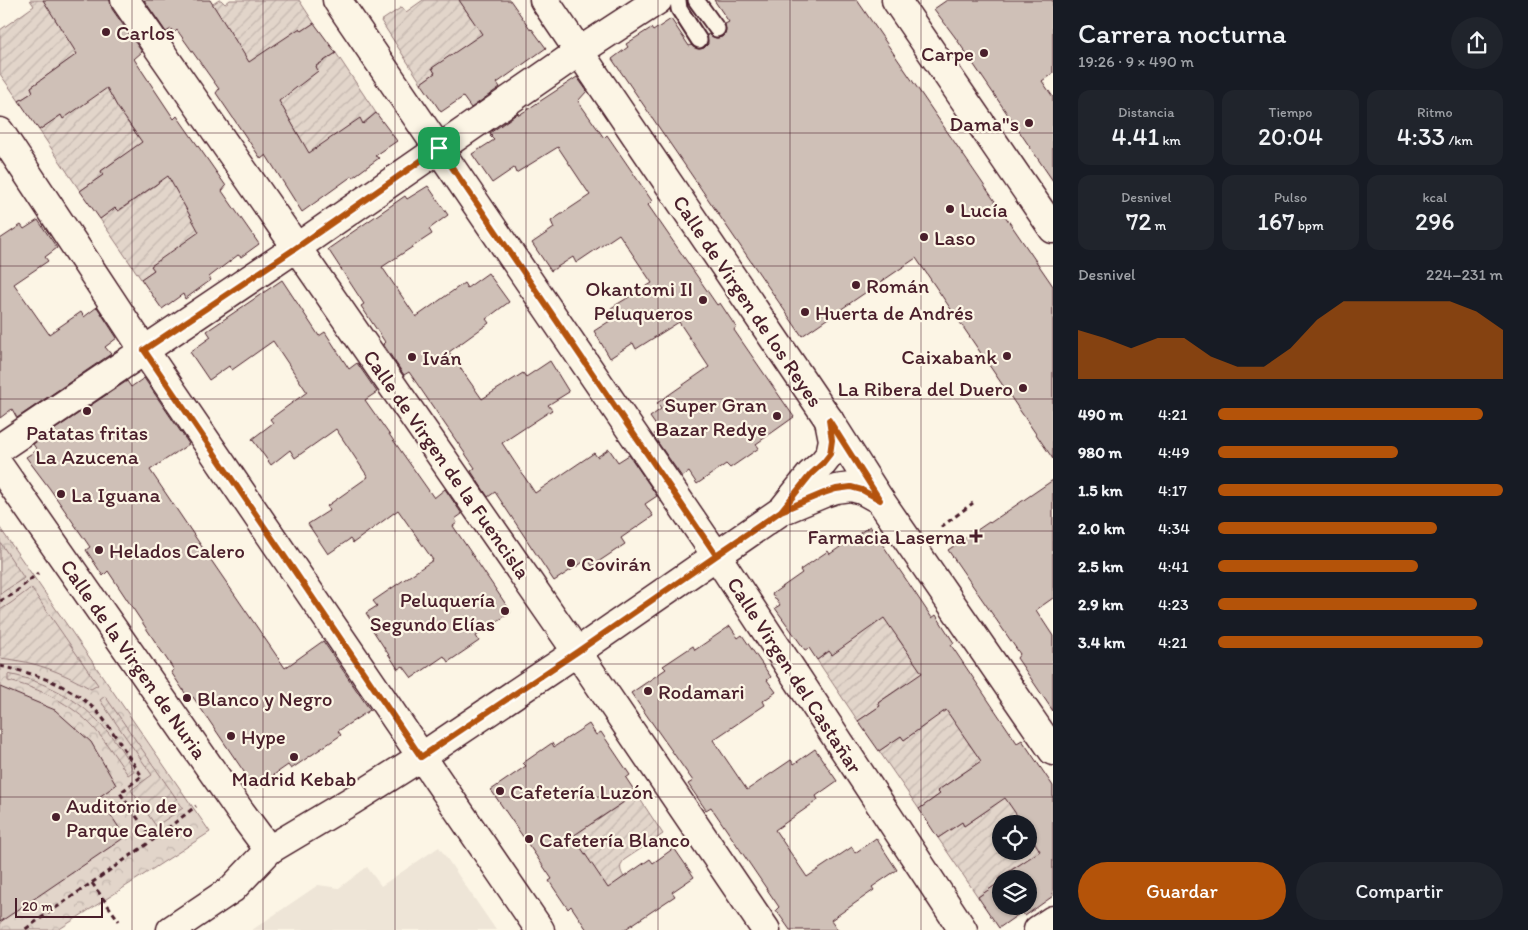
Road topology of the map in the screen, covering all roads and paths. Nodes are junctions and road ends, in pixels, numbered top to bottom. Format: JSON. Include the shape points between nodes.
{"nodes":[{"id":1,"x":125,"y":0,"type":"edge"},
{"id":2,"x":337,"y":0,"type":"edge"},
{"id":3,"x":544,"y":0,"type":"edge"},
{"id":4,"x":658,"y":0,"type":"edge"},
{"id":5,"x":678,"y":0,"type":"edge"},
{"id":6,"x":696,"y":0,"type":"edge"},
{"id":7,"x":896,"y":0,"type":"edge"},
{"id":8,"x":717,"y":29,"type":"dead end"},
{"id":9,"x":700,"y":40,"type":"dead end"},
{"id":10,"x":580,"y":51,"type":"junction"},
{"id":11,"x":0,"y":132,"type":"edge"},
{"id":12,"x":439,"y":148,"type":"junction"},
{"id":13,"x":1053,"y":229,"type":"edge"},
{"id":14,"x":296,"y":248,"type":"junction"},
{"id":15,"x":144,"y":350,"type":"junction"},
{"id":16,"x":829,"y":420,"type":"junction"},
{"id":17,"x":0,"y":448,"type":"edge"},
{"id":18,"x":0,"y":467,"type":"edge"},
{"id":19,"x":880,"y":500,"type":"junction"},
{"id":20,"x":973,"y":503,"type":"dead end"},
{"id":21,"x":781,"y":511,"type":"junction"},
{"id":22,"x":941,"y":527,"type":"dead end"},
{"id":23,"x":716,"y":555,"type":"junction"},
{"id":24,"x":38,"y":573,"type":"dead end"},
{"id":25,"x":0,"y":601,"type":"edge"},
{"id":26,"x":577,"y":652,"type":"junction"},
{"id":27,"x":0,"y":666,"type":"edge"},
{"id":28,"x":1053,"y":751,"type":"edge"},
{"id":29,"x":421,"y":757,"type":"junction"},
{"id":30,"x":196,"y":806,"type":"dead end"},
{"id":31,"x":153,"y":840,"type":"junction"},
{"id":32,"x":269,"y":850,"type":"junction"},
{"id":33,"x":92,"y":882,"type":"junction"},
{"id":34,"x":1053,"y":920,"type":"edge"},
{"id":35,"x":119,"y":921,"type":"dead end"},
{"id":36,"x":24,"y":930,"type":"edge"},
{"id":37,"x":171,"y":930,"type":"edge"},
{"id":38,"x":540,"y":930,"type":"edge"},
{"id":39,"x":766,"y":930,"type":"edge"},
{"id":40,"x":963,"y":930,"type":"edge"},
{"id":41,"x":1038,"y":930,"type":"edge"}],
"edges":[{"from":1,"to":14,"type":"street","name":"Calle de Virgen de la Fuencisla"},
{"from":2,"to":12,"type":"street","name":"Calle Virgen del Castañar"},
{"from":3,"to":10,"type":"street","name":"Calle de Virgen de los Reyes"},
{"from":4,"to":10,"type":"street"},
{"from":5,"to":9,"type":"lane","via":[[679,9]]},
{"from":6,"to":8,"type":"lane"},
{"from":7,"to":13,"type":"street"},
{"from":10,"to":12,"type":"street"},
{"from":10,"to":16,"type":"street","name":"Calle de Virgen de los Reyes"},
{"from":11,"to":15,"type":"street"},
{"from":12,"to":14,"type":"street"},
{"from":12,"to":23,"type":"street","name":"Calle Virgen del Castañar"},
{"from":14,"to":15,"type":"street"},
{"from":14,"to":26,"type":"street","name":"Calle de Virgen de la Fuencisla"},
{"from":15,"to":17,"type":"street"},
{"from":15,"to":29,"type":"street"},
{"from":16,"to":19,"type":"street","name":"Calle de Virgen de los Reyes"},
{"from":16,"to":21,"type":"street","via":[[830,454]]},
{"from":18,"to":32,"type":"street","name":"Calle de la Virgen de Nuria"},
{"from":19,"to":21,"type":"street","via":[[851,487],[824,493]]},
{"from":19,"to":28,"type":"street","name":"Calle de Virgen de los Reyes"},
{"from":20,"to":22,"type":"path"},
{"from":21,"to":23,"type":"street"},
{"from":23,"to":26,"type":"street"},
{"from":23,"to":40,"type":"street","name":"Calle Virgen del Castañar"},
{"from":24,"to":25,"type":"path"},
{"from":26,"to":29,"type":"street"},
{"from":26,"to":39,"type":"street","name":"Calle de Virgen de la Fuencisla"},
{"from":27,"to":31,"type":"path","via":[[55,682],[82,698],[100,716],[142,776],[120,793]]},
{"from":29,"to":32,"type":"street"},
{"from":29,"to":38,"type":"street"},
{"from":30,"to":31,"type":"path"},
{"from":31,"to":33,"type":"path"},
{"from":32,"to":37,"type":"street","via":[[232,889]]},
{"from":33,"to":35,"type":"path"},
{"from":33,"to":36,"type":"path"},
{"from":34,"to":41,"type":"street"}]}
